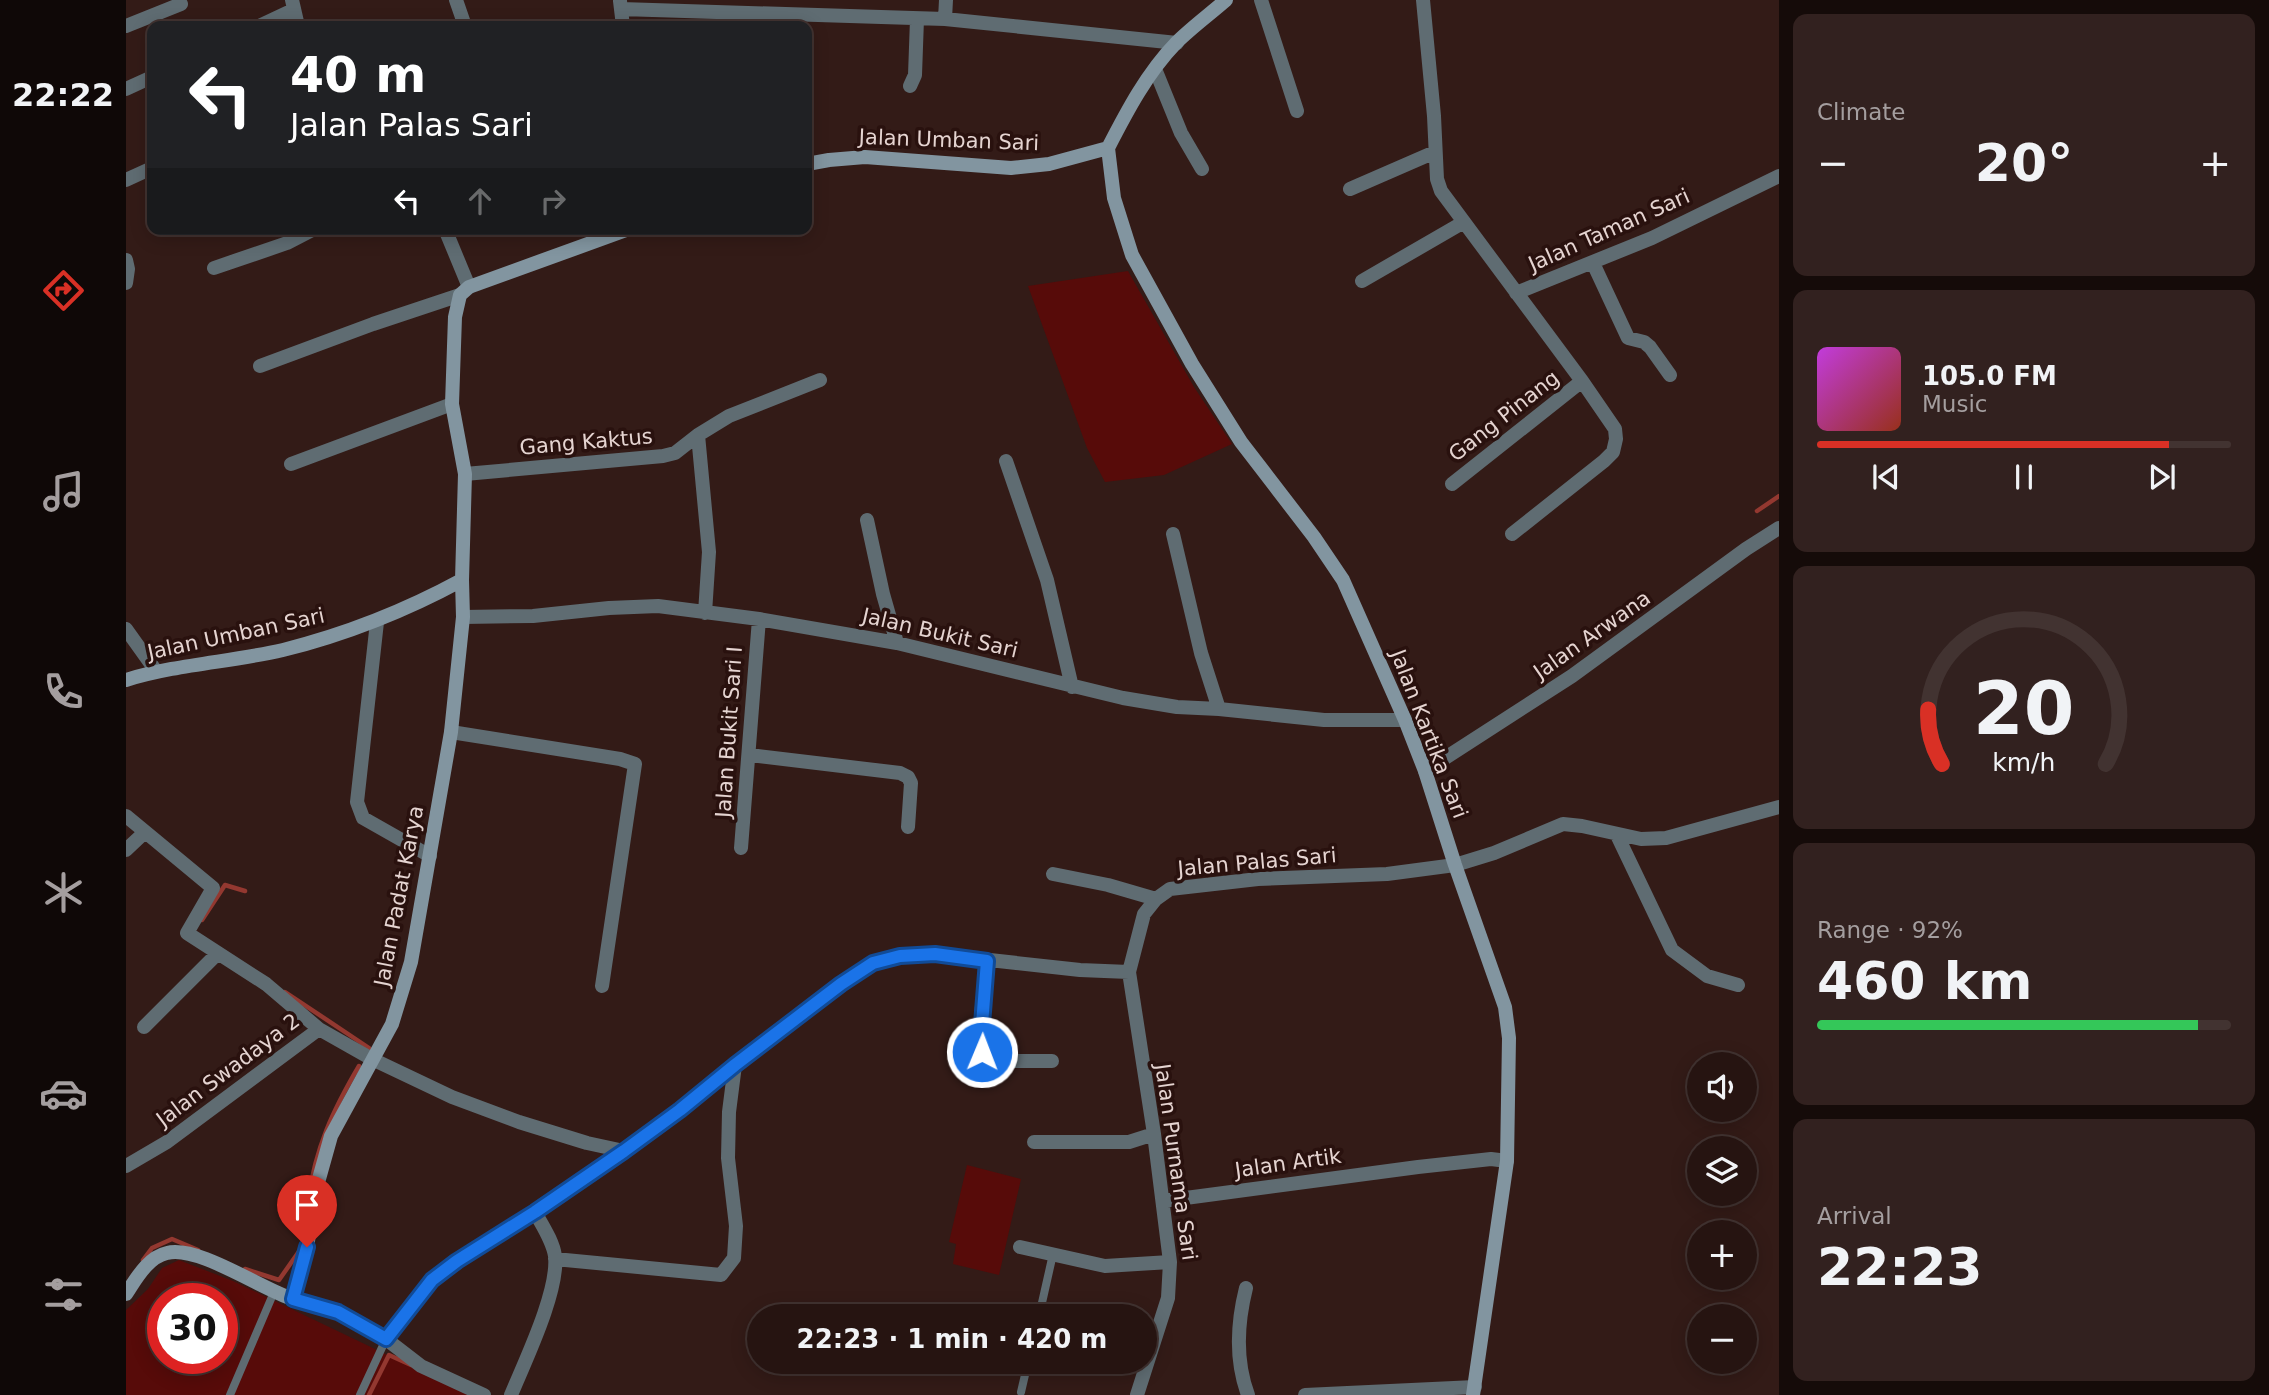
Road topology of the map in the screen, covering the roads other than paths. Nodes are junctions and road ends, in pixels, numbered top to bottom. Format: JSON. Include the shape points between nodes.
{"nodes":[{"id":1,"x":456,"y":0,"type":"edge"},
{"id":2,"x":946,"y":0,"type":"edge"},
{"id":3,"x":1226,"y":0,"type":"edge"},
{"id":4,"x":1261,"y":0,"type":"edge"},
{"id":5,"x":1423,"y":0,"type":"edge"},
{"id":6,"x":181,"y":4,"type":"dead end"},
{"id":7,"x":293,"y":5,"type":"edge"},
{"id":8,"x":620,"y":5,"type":"edge"},
{"id":9,"x":917,"y":19,"type":"junction"},
{"id":10,"x":945,"y":19,"type":"junction"},
{"id":11,"x":267,"y":21,"type":"edge"},
{"id":12,"x":464,"y":21,"type":"edge"},
{"id":13,"x":126,"y":26,"type":"edge"},
{"id":14,"x":1177,"y":43,"type":"junction"},
{"id":15,"x":1155,"y":69,"type":"junction"},
{"id":16,"x":147,"y":79,"type":"edge"},
{"id":17,"x":910,"y":86,"type":"dead end"},
{"id":18,"x":126,"y":89,"type":"edge"},
{"id":19,"x":1297,"y":111,"type":"dead end"},
{"id":20,"x":1108,"y":148,"type":"junction"},
{"id":21,"x":1435,"y":152,"type":"junction"},
{"id":22,"x":812,"y":163,"type":"edge"},
{"id":23,"x":1202,"y":169,"type":"dead end"},
{"id":24,"x":147,"y":170,"type":"edge"},
{"id":25,"x":1779,"y":176,"type":"edge"},
{"id":26,"x":126,"y":180,"type":"edge"},
{"id":27,"x":1350,"y":189,"type":"dead end"},
{"id":28,"x":1464,"y":222,"type":"junction"},
{"id":29,"x":302,"y":235,"type":"edge"},
{"id":30,"x":447,"y":235,"type":"edge"},
{"id":31,"x":613,"y":235,"type":"edge"},
{"id":32,"x":126,"y":260,"type":"edge"},
{"id":33,"x":1593,"y":263,"type":"junction"},
{"id":34,"x":214,"y":268,"type":"dead end"},
{"id":35,"x":1362,"y":281,"type":"dead end"},
{"id":36,"x":126,"y":283,"type":"edge"},
{"id":37,"x":465,"y":291,"type":"junction"},
{"id":38,"x":1516,"y":293,"type":"junction"},
{"id":39,"x":260,"y":366,"type":"dead end"},
{"id":40,"x":1670,"y":375,"type":"dead end"},
{"id":41,"x":820,"y":380,"type":"dead end"},
{"id":42,"x":1582,"y":380,"type":"junction"},
{"id":43,"x":452,"y":404,"type":"junction"},
{"id":44,"x":698,"y":435,"type":"junction"},
{"id":45,"x":1006,"y":461,"type":"dead end"},
{"id":46,"x":291,"y":464,"type":"dead end"},
{"id":47,"x":465,"y":474,"type":"junction"},
{"id":48,"x":1452,"y":484,"type":"dead end"},
{"id":49,"x":867,"y":520,"type":"dead end"},
{"id":50,"x":1779,"y":528,"type":"edge"},
{"id":51,"x":1173,"y":534,"type":"dead end"},
{"id":52,"x":1512,"y":534,"type":"dead end"},
{"id":53,"x":462,"y":580,"type":"junction"},
{"id":54,"x":705,"y":612,"type":"junction"},
{"id":55,"x":463,"y":617,"type":"junction"},
{"id":56,"x":758,"y":618,"type":"junction"},
{"id":57,"x":377,"y":622,"type":"junction"},
{"id":58,"x":126,"y":629,"type":"edge"},
{"id":59,"x":897,"y":643,"type":"junction"},
{"id":60,"x":156,"y":671,"type":"junction"},
{"id":61,"x":126,"y":680,"type":"edge"},
{"id":62,"x":1072,"y":687,"type":"junction"},
{"id":63,"x":1219,"y":709,"type":"junction"},
{"id":64,"x":1405,"y":720,"type":"junction"},
{"id":65,"x":451,"y":732,"type":"junction"},
{"id":66,"x":750,"y":755,"type":"junction"},
{"id":67,"x":1425,"y":771,"type":"junction"},
{"id":68,"x":1779,"y":807,"type":"edge"},
{"id":69,"x":126,"y":816,"type":"edge"},
{"id":70,"x":908,"y":827,"type":"dead end"},
{"id":71,"x":145,"y":832,"type":"junction"},
{"id":72,"x":1617,"y":835,"type":"junction"},
{"id":73,"x":741,"y":848,"type":"dead end"},
{"id":74,"x":126,"y":850,"type":"edge"},
{"id":75,"x":430,"y":856,"type":"junction"},
{"id":76,"x":1455,"y":864,"type":"junction"},
{"id":77,"x":1053,"y":874,"type":"dead end"},
{"id":78,"x":1156,"y":899,"type":"junction"},
{"id":79,"x":217,"y":954,"type":"junction"},
{"id":80,"x":987,"y":961,"type":"junction"},
{"id":81,"x":1129,"y":972,"type":"junction"},
{"id":82,"x":1738,"y":985,"type":"dead end"},
{"id":83,"x":602,"y":986,"type":"dead end"},
{"id":84,"x":145,"y":1027,"type":"dead end"},
{"id":85,"x":319,"y":1029,"type":"junction"},
{"id":86,"x":372,"y":1059,"type":"junction"},
{"id":87,"x":1052,"y":1060,"type":"dead end"},
{"id":88,"x":735,"y":1065,"type":"junction"},
{"id":89,"x":1154,"y":1134,"type":"junction"},
{"id":90,"x":1034,"y":1142,"type":"dead end"},
{"id":91,"x":624,"y":1151,"type":"junction"},
{"id":92,"x":1507,"y":1161,"type":"junction"},
{"id":93,"x":126,"y":1166,"type":"edge"},
{"id":94,"x":1163,"y":1201,"type":"junction"},
{"id":95,"x":535,"y":1212,"type":"junction"},
{"id":96,"x":1020,"y":1247,"type":"dead end"},
{"id":97,"x":1053,"y":1254,"type":"junction"},
{"id":98,"x":555,"y":1259,"type":"junction"},
{"id":99,"x":1170,"y":1262,"type":"junction"},
{"id":100,"x":1245,"y":1289,"type":"dead end"},
{"id":101,"x":274,"y":1292,"type":"junction"},
{"id":102,"x":126,"y":1294,"type":"edge"},
{"id":103,"x":293,"y":1299,"type":"junction"},
{"id":104,"x":1041,"y":1304,"type":"edge"},
{"id":105,"x":386,"y":1339,"type":"junction"},
{"id":106,"x":1025,"y":1374,"type":"edge"},
{"id":107,"x":1021,"y":1391,"type":"dead end"},
{"id":108,"x":1474,"y":1391,"type":"edge"},
{"id":109,"x":230,"y":1395,"type":"edge"},
{"id":110,"x":360,"y":1395,"type":"edge"},
{"id":111,"x":484,"y":1395,"type":"edge"},
{"id":112,"x":511,"y":1395,"type":"edge"},
{"id":113,"x":1137,"y":1395,"type":"edge"},
{"id":114,"x":1248,"y":1395,"type":"edge"},
{"id":115,"x":1305,"y":1395,"type":"edge"}],
"edges":[{"from":1,"to":12,"type":"street"},
{"from":2,"to":10,"type":"street"},
{"from":3,"to":14,"type":"street"},
{"from":4,"to":19,"type":"street"},
{"from":5,"to":21,"type":"street","name":"Jalan Taman Sari"},
{"from":6,"to":13,"type":"street"},
{"from":7,"to":11,"type":"street"},
{"from":8,"to":9,"type":"street"},
{"from":9,"to":10,"type":"street"},
{"from":9,"to":17,"type":"street","via":[[915,75]]},
{"from":10,"to":14,"type":"street"},
{"from":14,"to":15,"type":"street"},
{"from":15,"to":20,"type":"street"},
{"from":15,"to":23,"type":"street","via":[[1181,133]]},
{"from":16,"to":18,"type":"street"},
{"from":20,"to":22,"type":"street","name":"Jalan Umban Sari","via":[[1049,164],[1011,167],[865,157]]},
{"from":20,"to":64,"type":"street","name":"Jalan Kartika Sari","via":[[1114,198],[1132,255],[1241,442],[1343,580]]},
{"from":21,"to":27,"type":"street"},
{"from":21,"to":28,"type":"street","name":"Jalan Taman Sari","via":[[1441,191]]},
{"from":24,"to":26,"type":"street"},
{"from":25,"to":33,"type":"street","name":"Jalan Taman Sari"},
{"from":28,"to":35,"type":"street"},
{"from":28,"to":38,"type":"street","name":"Jalan Taman Sari"},
{"from":29,"to":34,"type":"street"},
{"from":30,"to":37,"type":"street"},
{"from":31,"to":37,"type":"street"},
{"from":32,"to":36,"type":"street"},
{"from":33,"to":38,"type":"street","name":"Jalan Taman Sari"},
{"from":33,"to":40,"type":"street","via":[[1628,338],[1650,347]]},
{"from":37,"to":39,"type":"street"},
{"from":37,"to":43,"type":"street","via":[[455,317]]},
{"from":38,"to":42,"type":"street"},
{"from":41,"to":44,"type":"street","name":"Gang Kaktus","via":[[729,416]]},
{"from":42,"to":48,"type":"street","name":"Gang Pinang"},
{"from":42,"to":52,"type":"street","via":[[1615,429],[1613,452]]},
{"from":43,"to":46,"type":"street"},
{"from":43,"to":47,"type":"street"},
{"from":44,"to":47,"type":"street","name":"Gang Kaktus","via":[[675,453],[663,456]]},
{"from":44,"to":54,"type":"street","via":[[709,552]]},
{"from":45,"to":62,"type":"street","via":[[1047,580]]},
{"from":47,"to":53,"type":"street"},
{"from":49,"to":59,"type":"street"},
{"from":50,"to":67,"type":"street","name":"Jalan Arwana","via":[[1573,676]]},
{"from":51,"to":63,"type":"street"},
{"from":53,"to":55,"type":"street","name":"Jalan Padat Karya"},
{"from":53,"to":57,"type":"street","name":"Jalan Umban Sari"},
{"from":54,"to":55,"type":"street","name":"Jalan Bukit Sari","via":[[658,606]]},
{"from":54,"to":56,"type":"street","name":"Jalan Bukit Sari"},
{"from":55,"to":65,"type":"street","name":"Jalan Padat Karya"},
{"from":56,"to":59,"type":"street","name":"Jalan Bukit Sari"},
{"from":56,"to":66,"type":"street","name":"Jalan Bukit Sari I"},
{"from":57,"to":60,"type":"street","name":"Jalan Umban Sari","via":[[282,650]]},
{"from":57,"to":75,"type":"street","via":[[359,810],[370,822]]},
{"from":58,"to":60,"type":"street"},
{"from":59,"to":62,"type":"street","name":"Jalan Bukit Sari"},
{"from":60,"to":61,"type":"street","name":"Jalan Umban Sari"},
{"from":62,"to":63,"type":"street","name":"Jalan Bukit Sari","via":[[1177,707]]},
{"from":63,"to":64,"type":"street","name":"Jalan Bukit Sari","via":[[1324,720]]},
{"from":64,"to":67,"type":"street","name":"Jalan Kartika Sari"},
{"from":65,"to":75,"type":"street","name":"Jalan Padat Karya"},
{"from":65,"to":83,"type":"street","via":[[635,764]]},
{"from":66,"to":70,"type":"street","via":[[900,773],[911,783]]},
{"from":66,"to":73,"type":"street","name":"Jalan Bukit Sari I"},
{"from":67,"to":76,"type":"street","name":"Jalan Kartika Sari"},
{"from":68,"to":72,"type":"street","name":"Jalan Palas Sari","via":[[1666,838]]},
{"from":69,"to":71,"type":"street"},
{"from":71,"to":74,"type":"street"},
{"from":71,"to":79,"type":"street","via":[[213,888],[187,933]]},
{"from":72,"to":76,"type":"street","name":"Jalan Palas Sari","via":[[1563,824]]},
{"from":72,"to":82,"type":"street","via":[[1672,950],[1707,976]]},
{"from":75,"to":86,"type":"street","name":"Jalan Padat Karya","via":[[411,962],[392,1024]]},
{"from":76,"to":78,"type":"street","name":"Jalan Palas Sari","via":[[1387,873],[1246,880],[1170,889]]},
{"from":76,"to":92,"type":"street","name":"Jalan Kartika Sari","via":[[1505,1007],[1509,1038]]},
{"from":77,"to":78,"type":"street"},
{"from":78,"to":81,"type":"street","name":"Jalan Palas Sari","via":[[1144,914]]},
{"from":79,"to":84,"type":"street"},
{"from":79,"to":85,"type":"street","via":[[266,984]]},
{"from":80,"to":81,"type":"street"},
{"from":80,"to":87,"type":"street","via":[[981,1037],[985,1059]]},
{"from":80,"to":88,"type":"street","via":[[935,954],[873,963]]},
{"from":81,"to":89,"type":"street","name":"Jalan Purnama Sari"},
{"from":85,"to":86,"type":"street"},
{"from":85,"to":93,"type":"street","name":"Jalan Swadaya 2","via":[[167,1142]]},
{"from":86,"to":91,"type":"street","via":[[519,1122]]},
{"from":86,"to":103,"type":"street","name":"Jalan Padat Karya","via":[[331,1136]]},
{"from":88,"to":91,"type":"street"},
{"from":88,"to":98,"type":"street","via":[[728,1158],[736,1226],[734,1258],[721,1275]]},
{"from":89,"to":90,"type":"street","via":[[1129,1142]]},
{"from":89,"to":94,"type":"street","name":"Jalan Purnama Sari"},
{"from":91,"to":95,"type":"street"},
{"from":92,"to":94,"type":"street","name":"Jalan Artik","via":[[1418,1167]]},
{"from":92,"to":108,"type":"street","name":"Jalan Kartika Sari"},
{"from":94,"to":99,"type":"street","name":"Jalan Purnama Sari"},
{"from":95,"to":98,"type":"street"},
{"from":95,"to":105,"type":"street","via":[[432,1280]]},
{"from":96,"to":97,"type":"street"},
{"from":97,"to":99,"type":"street","via":[[1105,1266]]},
{"from":97,"to":104,"type":"lane"},
{"from":98,"to":112,"type":"street","via":[[548,1299]]},
{"from":99,"to":113,"type":"street","name":"Jalan Purnama Sari","via":[[1168,1298]]},
{"from":100,"to":114,"type":"street","via":[[1238,1342]]},
{"from":101,"to":102,"type":"street","via":[[200,1256],[170,1252],[141,1271]]},
{"from":101,"to":103,"type":"street"},
{"from":101,"to":109,"type":"lane"},
{"from":103,"to":105,"type":"street","via":[[338,1312]]},
{"from":105,"to":110,"type":"lane"},
{"from":105,"to":111,"type":"street","via":[[421,1366]]},
{"from":106,"to":107,"type":"lane"},
{"from":108,"to":115,"type":"street"}]}
